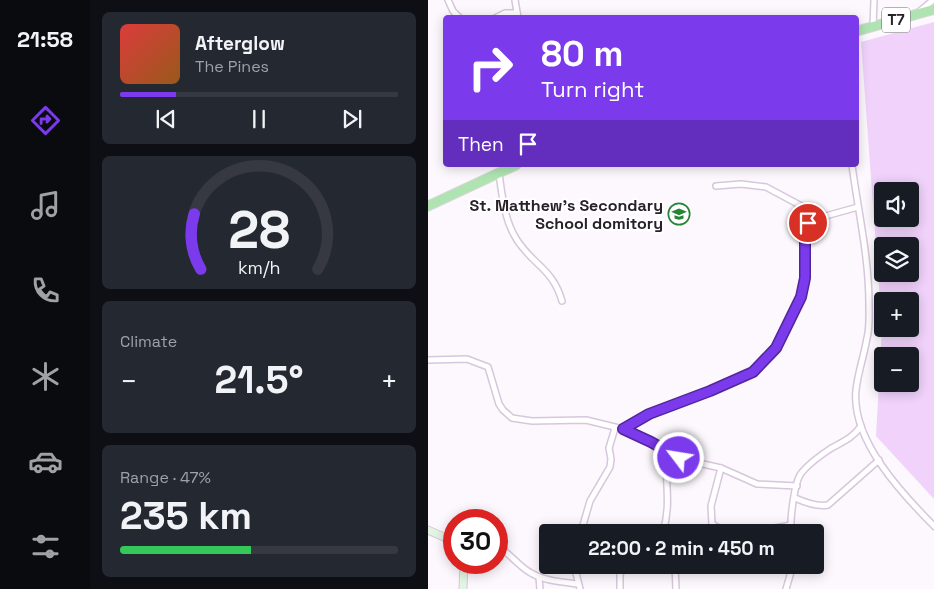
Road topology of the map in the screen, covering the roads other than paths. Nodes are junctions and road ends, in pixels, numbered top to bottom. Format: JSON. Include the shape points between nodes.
{"nodes":[{"id":1,"x":448,"y":0,"type":"edge"},
{"id":2,"x":515,"y":0,"type":"edge"},
{"id":3,"x":874,"y":0,"type":"edge"},
{"id":4,"x":933,"y":0,"type":"edge"},
{"id":5,"x":934,"y":9,"type":"edge"},
{"id":6,"x":916,"y":14,"type":"junction"},
{"id":7,"x":457,"y":15,"type":"edge"},
{"id":8,"x":500,"y":15,"type":"edge"},
{"id":9,"x":518,"y":15,"type":"edge"},
{"id":10,"x":873,"y":26,"type":"junction"},
{"id":11,"x":859,"y":30,"type":"edge"},
{"id":12,"x":512,"y":167,"type":"edge"},
{"id":13,"x":852,"y":167,"type":"edge"},
{"id":14,"x":499,"y":173,"type":"junction"},
{"id":15,"x":716,"y":186,"type":"dead end"},
{"id":16,"x":428,"y":206,"type":"edge"},
{"id":17,"x":858,"y":207,"type":"junction"},
{"id":18,"x":822,"y":217,"type":"junction"},
{"id":19,"x":562,"y":301,"type":"dead end"},
{"id":20,"x":428,"y":360,"type":"edge"},
{"id":21,"x":860,"y":426,"type":"junction"},
{"id":22,"x":615,"y":428,"type":"junction"},
{"id":23,"x":623,"y":429,"type":"junction"},
{"id":24,"x":668,"y":451,"type":"junction"},
{"id":25,"x":879,"y":460,"type":"junction"},
{"id":26,"x":721,"y":468,"type":"junction"},
{"id":27,"x":797,"y":486,"type":"junction"},
{"id":28,"x":795,"y":498,"type":"junction"},
{"id":29,"x":583,"y":524,"type":"edge"},
{"id":30,"x":664,"y":524,"type":"edge"},
{"id":31,"x":712,"y":524,"type":"edge"},
{"id":32,"x":791,"y":524,"type":"edge"},
{"id":33,"x":934,"y":527,"type":"edge"},
{"id":34,"x":428,"y":530,"type":"edge"},
{"id":35,"x":443,"y":537,"type":"edge"},
{"id":36,"x":508,"y":553,"type":"edge"},
{"id":37,"x":464,"y":574,"type":"edge"},
{"id":38,"x":620,"y":574,"type":"edge"},
{"id":39,"x":675,"y":574,"type":"edge"},
{"id":40,"x":790,"y":574,"type":"edge"},
{"id":41,"x":540,"y":578,"type":"junction"},
{"id":42,"x":579,"y":586,"type":"edge"},
{"id":43,"x":463,"y":589,"type":"edge"},
{"id":44,"x":540,"y":589,"type":"edge"},
{"id":45,"x":620,"y":589,"type":"edge"},
{"id":46,"x":676,"y":589,"type":"edge"},
{"id":47,"x":786,"y":589,"type":"edge"}],
"edges":[{"from":1,"to":7,"type":"street"},
{"from":2,"to":9,"type":"street"},
{"from":3,"to":10,"type":"street"},
{"from":4,"to":6,"type":"street"},
{"from":5,"to":6,"type":"highway","number":"T7"},
{"from":6,"to":10,"type":"highway","number":"T7"},
{"from":8,"to":9,"type":"street"},
{"from":10,"to":11,"type":"highway","number":"T7"},
{"from":12,"to":14,"type":"highway"},
{"from":13,"to":17,"type":"street"},
{"from":14,"to":16,"type":"highway"},
{"from":14,"to":19,"type":"street","via":[[514,234],[556,283]]},
{"from":15,"to":18,"type":"street","via":[[766,187]]},
{"from":17,"to":18,"type":"street"},
{"from":17,"to":21,"type":"street","via":[[868,271],[869,302],[868,336],[856,391]]},
{"from":18,"to":23,"type":"street","via":[[806,225],[805,278],[801,297],[776,348],[765,361],[753,372],[649,414]]},
{"from":20,"to":22,"type":"street","via":[[467,359],[488,367],[499,404],[512,418],[532,421],[578,419]]},
{"from":21,"to":25,"type":"street"},
{"from":21,"to":27,"type":"street","via":[[856,434],[825,452],[803,471]]},
{"from":22,"to":23,"type":"street"},
{"from":22,"to":29,"type":"street","via":[[609,448],[610,467],[590,502]]},
{"from":23,"to":24,"type":"street"},
{"from":24,"to":26,"type":"street","via":[[685,460]]},
{"from":24,"to":30,"type":"street","via":[[668,501]]},
{"from":25,"to":28,"type":"street","via":[[826,506]]},
{"from":25,"to":33,"type":"street","via":[[910,502]]},
{"from":26,"to":27,"type":"street","via":[[757,484]]},
{"from":26,"to":31,"type":"street","via":[[711,506]]},
{"from":27,"to":28,"type":"street"},
{"from":28,"to":32,"type":"street"},
{"from":34,"to":35,"type":"main road"},
{"from":36,"to":41,"type":"street"},
{"from":37,"to":43,"type":"main road"},
{"from":38,"to":45,"type":"street"},
{"from":39,"to":46,"type":"street"},
{"from":40,"to":47,"type":"street"},
{"from":41,"to":42,"type":"street"},
{"from":41,"to":44,"type":"street"}]}
